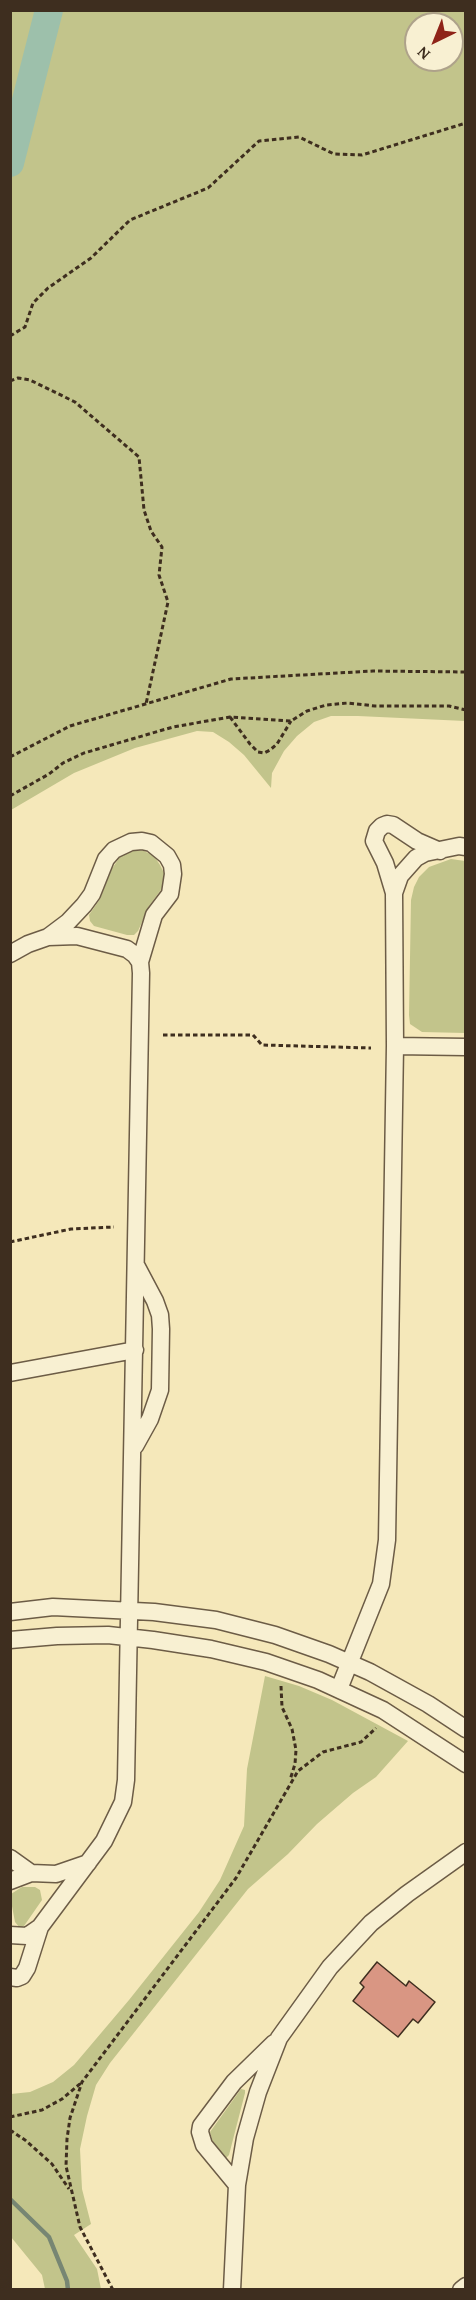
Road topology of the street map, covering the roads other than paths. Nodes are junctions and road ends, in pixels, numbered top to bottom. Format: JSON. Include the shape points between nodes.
{"nodes":[{"id":1,"x":465,"y":847,"type":"edge"},
{"id":2,"x":441,"y":851,"type":"junction"},
{"id":3,"x":394,"y":893,"type":"junction"},
{"id":4,"x":48,"y":937,"type":"junction"},
{"id":5,"x":10,"y":954,"type":"edge"},
{"id":6,"x":140,"y":962,"type":"junction"},
{"id":7,"x":394,"y":1046,"type":"junction"},
{"id":8,"x":465,"y":1047,"type":"edge"},
{"id":9,"x":136,"y":1265,"type":"junction"},
{"id":10,"x":135,"y":1350,"type":"junction"},
{"id":11,"x":10,"y":1373,"type":"edge"},
{"id":12,"x":133,"y":1449,"type":"junction"},
{"id":13,"x":130,"y":1610,"type":"junction"},
{"id":14,"x":10,"y":1612,"type":"edge"},
{"id":15,"x":130,"y":1637,"type":"junction"},
{"id":16,"x":10,"y":1640,"type":"edge"},
{"id":17,"x":351,"y":1663,"type":"junction"},
{"id":18,"x":339,"y":1689,"type":"junction"},
{"id":19,"x":465,"y":1729,"type":"edge"},
{"id":20,"x":465,"y":1764,"type":"edge"},
{"id":21,"x":465,"y":1852,"type":"edge"},
{"id":22,"x":10,"y":1858,"type":"edge"},
{"id":23,"x":88,"y":1863,"type":"junction"},
{"id":24,"x":31,"y":1873,"type":"junction"},
{"id":25,"x":10,"y":1881,"type":"edge"},
{"id":26,"x":40,"y":1927,"type":"junction"},
{"id":27,"x":10,"y":1935,"type":"edge"},
{"id":28,"x":10,"y":1977,"type":"edge"},
{"id":29,"x":279,"y":2038,"type":"junction"},
{"id":30,"x":237,"y":2185,"type":"junction"},
{"id":31,"x":465,"y":2286,"type":"edge"},
{"id":32,"x":232,"y":2289,"type":"edge"},
{"id":33,"x":461,"y":2289,"type":"edge"}],
"edges":[{"from":1,"to":2,"type":"street"},
{"from":2,"to":3,"type":"street","via":[[416,858],[400,876]]},
{"from":2,"to":3,"type":"street","via":[[393,825],[382,826],[374,841]]},
{"from":3,"to":7,"type":"street"},
{"from":4,"to":5,"type":"street"},
{"from":4,"to":6,"type":"street","via":[[77,936],[127,949]]},
{"from":4,"to":6,"type":"street","via":[[84,905],[114,850],[131,842],[151,843],[167,856],[173,874],[170,894],[154,915]]},
{"from":6,"to":9,"type":"street"},
{"from":7,"to":8,"type":"street"},
{"from":7,"to":17,"type":"street","via":[[387,1540],[381,1584]]},
{"from":9,"to":10,"type":"street"},
{"from":9,"to":12,"type":"street","via":[[155,1301],[161,1329],[160,1390]]},
{"from":10,"to":11,"type":"street"},
{"from":10,"to":12,"type":"street"},
{"from":12,"to":13,"type":"street"},
{"from":13,"to":14,"type":"street","via":[[53,1607]]},
{"from":13,"to":15,"type":"street"},
{"from":13,"to":17,"type":"street","via":[[216,1620],[275,1635]]},
{"from":15,"to":16,"type":"street"},
{"from":15,"to":18,"type":"street","via":[[266,1662]]},
{"from":15,"to":23,"type":"street","via":[[128,1757],[123,1802]]},
{"from":17,"to":18,"type":"street"},
{"from":17,"to":19,"type":"street","via":[[397,1685]]},
{"from":18,"to":20,"type":"street","via":[[383,1710]]},
{"from":21,"to":29,"type":"street","via":[[371,1923],[330,1967]]},
{"from":22,"to":24,"type":"street"},
{"from":23,"to":24,"type":"street","via":[[56,1874]]},
{"from":23,"to":26,"type":"street"},
{"from":24,"to":25,"type":"street"},
{"from":26,"to":27,"type":"street","via":[[27,1936]]},
{"from":26,"to":28,"type":"street","via":[[27,1968],[22,1976]]},
{"from":29,"to":30,"type":"street","via":[[258,2092]]},
{"from":29,"to":30,"type":"street","via":[[234,2082],[201,2126],[204,2145]]},
{"from":30,"to":32,"type":"street"},
{"from":31,"to":33,"type":"street"}]}
